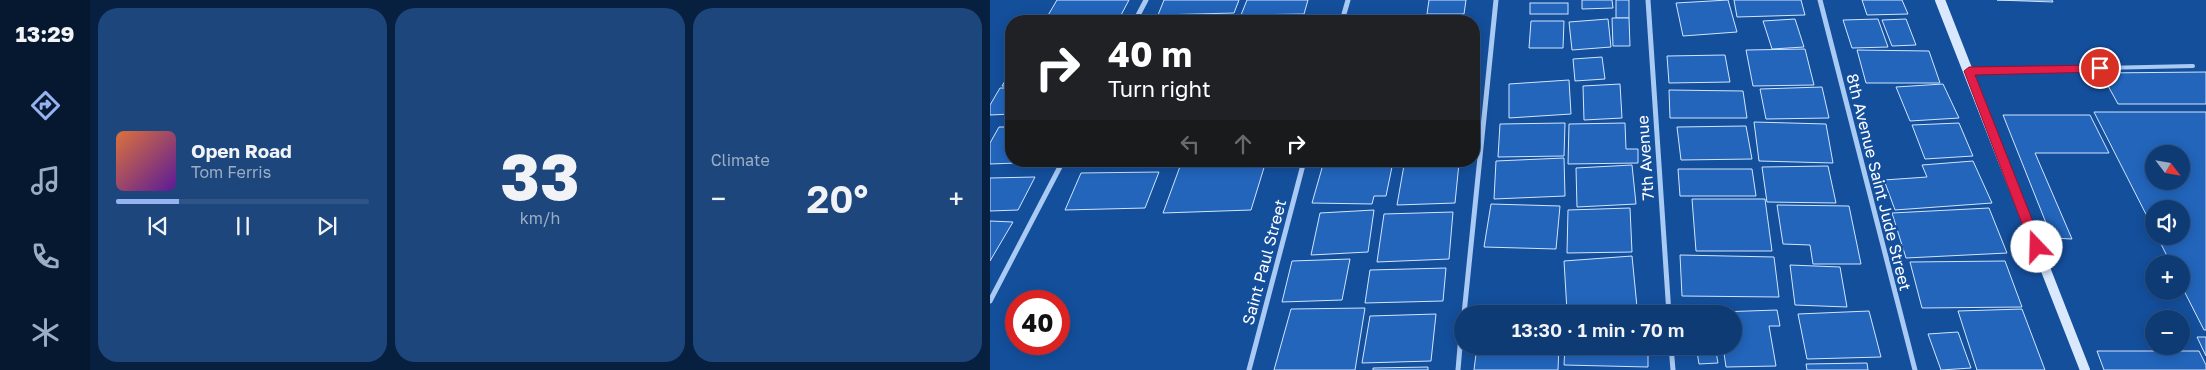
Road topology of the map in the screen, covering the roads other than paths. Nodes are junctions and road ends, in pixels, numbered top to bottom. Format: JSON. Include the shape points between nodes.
{"nodes":[{"id":1,"x":1146,"y":0,"type":"edge"},
{"id":2,"x":1348,"y":0,"type":"edge"},
{"id":3,"x":1496,"y":0,"type":"edge"},
{"id":4,"x":1648,"y":0,"type":"edge"},
{"id":5,"x":1820,"y":0,"type":"edge"},
{"id":6,"x":1940,"y":0,"type":"edge"},
{"id":7,"x":1138,"y":15,"type":"edge"},
{"id":8,"x":1344,"y":15,"type":"edge"},
{"id":9,"x":2193,"y":66,"type":"dead end"},
{"id":10,"x":1969,"y":71,"type":"junction"},
{"id":11,"x":1480,"y":157,"type":"edge"},
{"id":12,"x":1060,"y":167,"type":"edge"},
{"id":13,"x":1302,"y":167,"type":"edge"},
{"id":14,"x":1479,"y":167,"type":"edge"},
{"id":15,"x":990,"y":301,"type":"edge"},
{"id":16,"x":1465,"y":305,"type":"edge"},
{"id":17,"x":1668,"y":305,"type":"edge"},
{"id":18,"x":1459,"y":355,"type":"edge"},
{"id":19,"x":1672,"y":355,"type":"edge"},
{"id":20,"x":1249,"y":370,"type":"edge"},
{"id":21,"x":1458,"y":370,"type":"edge"},
{"id":22,"x":1673,"y":370,"type":"edge"},
{"id":23,"x":1914,"y":370,"type":"edge"},
{"id":24,"x":2085,"y":370,"type":"edge"}],
"edges":[{"from":1,"to":7,"type":"street"},
{"from":2,"to":8,"type":"street"},
{"from":3,"to":11,"type":"street"},
{"from":4,"to":17,"type":"street","name":"7th Avenue"},
{"from":5,"to":23,"type":"street","name":"8th Avenue Saint Jude Street"},
{"from":6,"to":10,"type":"street"},
{"from":9,"to":10,"type":"lane"},
{"from":10,"to":24,"type":"street"},
{"from":12,"to":15,"type":"street"},
{"from":13,"to":20,"type":"street","name":"Saint Paul Street"},
{"from":14,"to":16,"type":"street"},
{"from":18,"to":21,"type":"street"},
{"from":19,"to":22,"type":"street"}]}
